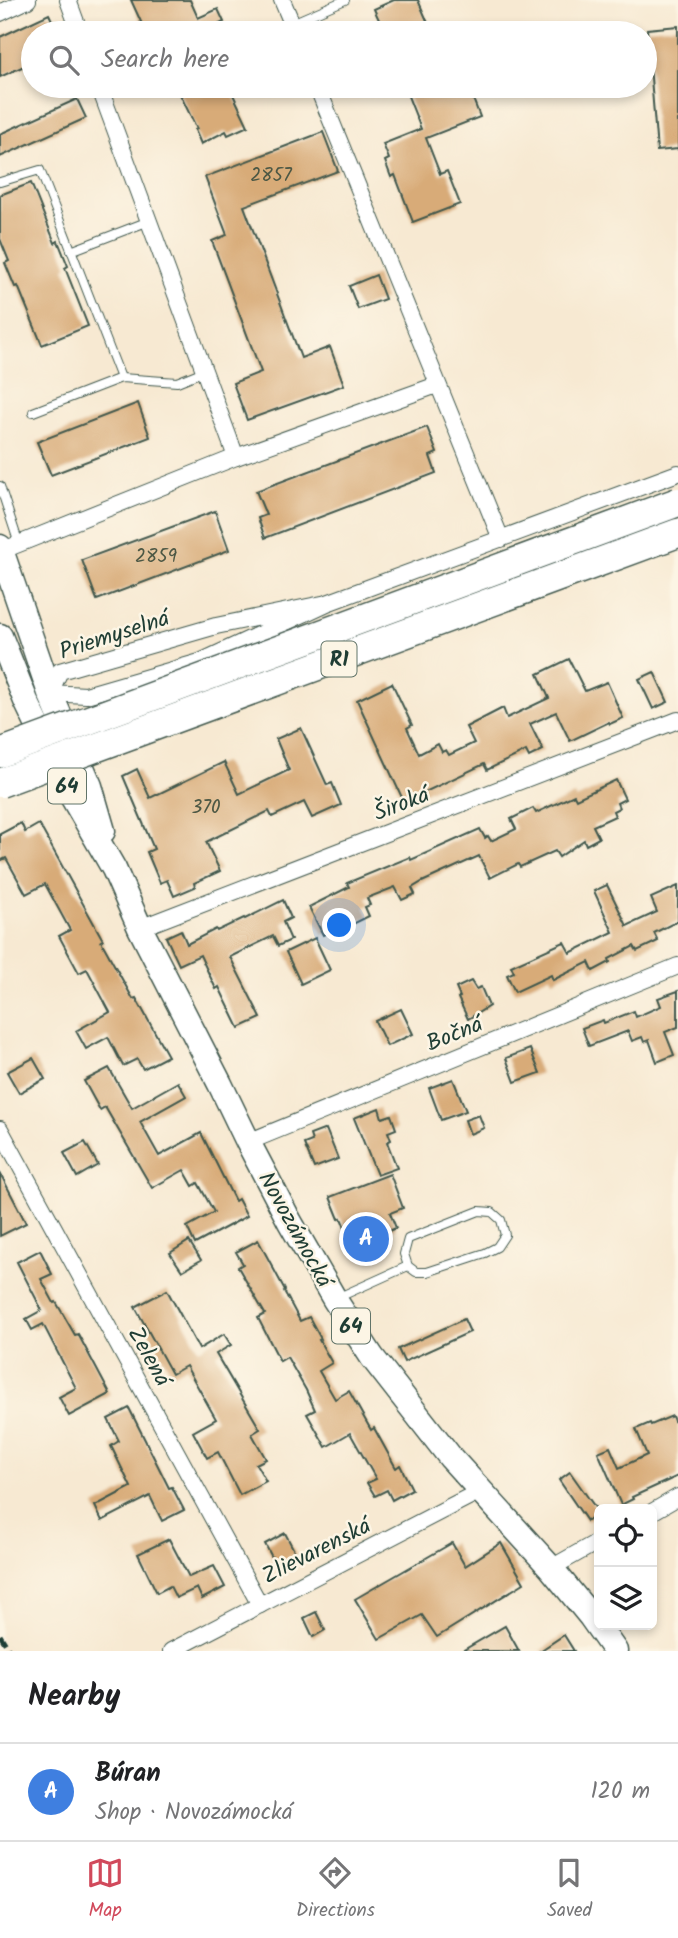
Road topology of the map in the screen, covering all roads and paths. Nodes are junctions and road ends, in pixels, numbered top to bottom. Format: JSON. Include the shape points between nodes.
{"nodes":[{"id":1,"x":28,"y":0,"type":"edge"},
{"id":2,"x":68,"y":0,"type":"edge"},
{"id":3,"x":282,"y":0,"type":"edge"},
{"id":4,"x":345,"y":0,"type":"edge"},
{"id":5,"x":0,"y":13,"type":"edge"},
{"id":6,"x":76,"y":21,"type":"edge"},
{"id":7,"x":291,"y":21,"type":"edge"},
{"id":8,"x":307,"y":21,"type":"edge"},
{"id":9,"x":103,"y":98,"type":"edge"},
{"id":10,"x":322,"y":98,"type":"edge"},
{"id":11,"x":0,"y":182,"type":"edge"},
{"id":12,"x":149,"y":222,"type":"junction"},
{"id":13,"x":71,"y":251,"type":"junction"},
{"id":14,"x":204,"y":371,"type":"junction"},
{"id":15,"x":121,"y":378,"type":"junction"},
{"id":16,"x":437,"y":385,"type":"junction"},
{"id":17,"x":33,"y":412,"type":"dead end"},
{"id":18,"x":236,"y":457,"type":"junction"},
{"id":19,"x":678,"y":473,"type":"edge"},
{"id":20,"x":0,"y":485,"type":"edge"},
{"id":21,"x":678,"y":502,"type":"edge"},
{"id":22,"x":678,"y":533,"type":"edge"},
{"id":23,"x":501,"y":539,"type":"junction"},
{"id":24,"x":7,"y":547,"type":"edge"},
{"id":25,"x":327,"y":603,"type":"junction"},
{"id":26,"x":0,"y":636,"type":"edge"},
{"id":27,"x":50,"y":693,"type":"junction"},
{"id":28,"x":26,"y":701,"type":"junction"},
{"id":29,"x":678,"y":720,"type":"edge"},
{"id":30,"x":0,"y":753,"type":"edge"},
{"id":31,"x":0,"y":783,"type":"edge"},
{"id":32,"x":114,"y":869,"type":"junction"},
{"id":33,"x":141,"y":928,"type":"junction"},
{"id":34,"x":678,"y":966,"type":"edge"},
{"id":35,"x":0,"y":1129,"type":"edge"},
{"id":36,"x":248,"y":1142,"type":"junction"},
{"id":37,"x":408,"y":1266,"type":"junction"},
{"id":38,"x":335,"y":1300,"type":"junction"},
{"id":39,"x":482,"y":1490,"type":"junction"},
{"id":40,"x":678,"y":1497,"type":"edge"},
{"id":41,"x":657,"y":1509,"type":"edge"},
{"id":42,"x":594,"y":1544,"type":"edge"},
{"id":43,"x":551,"y":1568,"type":"junction"},
{"id":44,"x":260,"y":1605,"type":"junction"},
{"id":45,"x":171,"y":1651,"type":"edge"},
{"id":46,"x":615,"y":1651,"type":"edge"}],
"edges":[{"from":1,"to":5,"type":"street"},
{"from":2,"to":6,"type":"street"},
{"from":3,"to":7,"type":"street"},
{"from":4,"to":8,"type":"lane"},
{"from":9,"to":12,"type":"street"},
{"from":10,"to":16,"type":"street"},
{"from":11,"to":13,"type":"lane","via":[[40,170]]},
{"from":12,"to":13,"type":"lane"},
{"from":12,"to":14,"type":"street"},
{"from":13,"to":15,"type":"lane"},
{"from":14,"to":15,"type":"lane","via":[[177,382]]},
{"from":14,"to":18,"type":"street"},
{"from":15,"to":17,"type":"lane"},
{"from":16,"to":18,"type":"street"},
{"from":16,"to":23,"type":"street"},
{"from":18,"to":24,"type":"street"},
{"from":19,"to":23,"type":"street","name":"Priemyselná"},
{"from":20,"to":24,"type":"lane"},
{"from":21,"to":30,"type":"highway","number":"R1","bridge":true},
{"from":22,"to":31,"type":"highway","number":"R1","bridge":true},
{"from":23,"to":25,"type":"street","name":"Priemyselná"},
{"from":24,"to":27,"type":"main road","name":"Novozámocká","number":"64"},
{"from":25,"to":27,"type":"street","name":"Priemyselná","via":[[200,662],[86,695]]},
{"from":25,"to":27,"type":"street","name":"Priemyselná","via":[[216,626],[60,671]]},
{"from":26,"to":28,"type":"main road","name":"Novozámocká","number":"64"},
{"from":27,"to":28,"type":"main road"},
{"from":27,"to":32,"type":"main road","name":"Novozámocká","number":"64","via":[[90,786]]},
{"from":28,"to":32,"type":"main road","name":"Novozámocká","number":"64","via":[[70,793]]},
{"from":29,"to":33,"type":"street","name":"Široká"},
{"from":32,"to":33,"type":"main road","name":"Novozámocká","number":"64"},
{"from":33,"to":36,"type":"main road","name":"Novozámocká","number":"64"},
{"from":34,"to":36,"type":"street","name":"Bočná"},
{"from":35,"to":44,"type":"street","name":"Zelená"},
{"from":36,"to":38,"type":"main road","name":"Novozámocká","number":"64"},
{"from":37,"to":37,"type":"lane","via":[[427,1272],[485,1253],[497,1247],[505,1234],[501,1220],[492,1212],[479,1211],[408,1239],[404,1255]]},
{"from":37,"to":38,"type":"lane"},
{"from":38,"to":39,"type":"main road","name":"Novozámocká","number":"64","via":[[387,1376]]},
{"from":39,"to":43,"type":"main road","name":"Novozámocká","number":"64"},
{"from":39,"to":44,"type":"street","name":"Zlievarenská"},
{"from":40,"to":41,"type":"street"},
{"from":42,"to":43,"type":"street"},
{"from":43,"to":46,"type":"main road","name":"Novozámocká","number":"64"},
{"from":44,"to":45,"type":"street","name":"Zlievarenská"}]}
